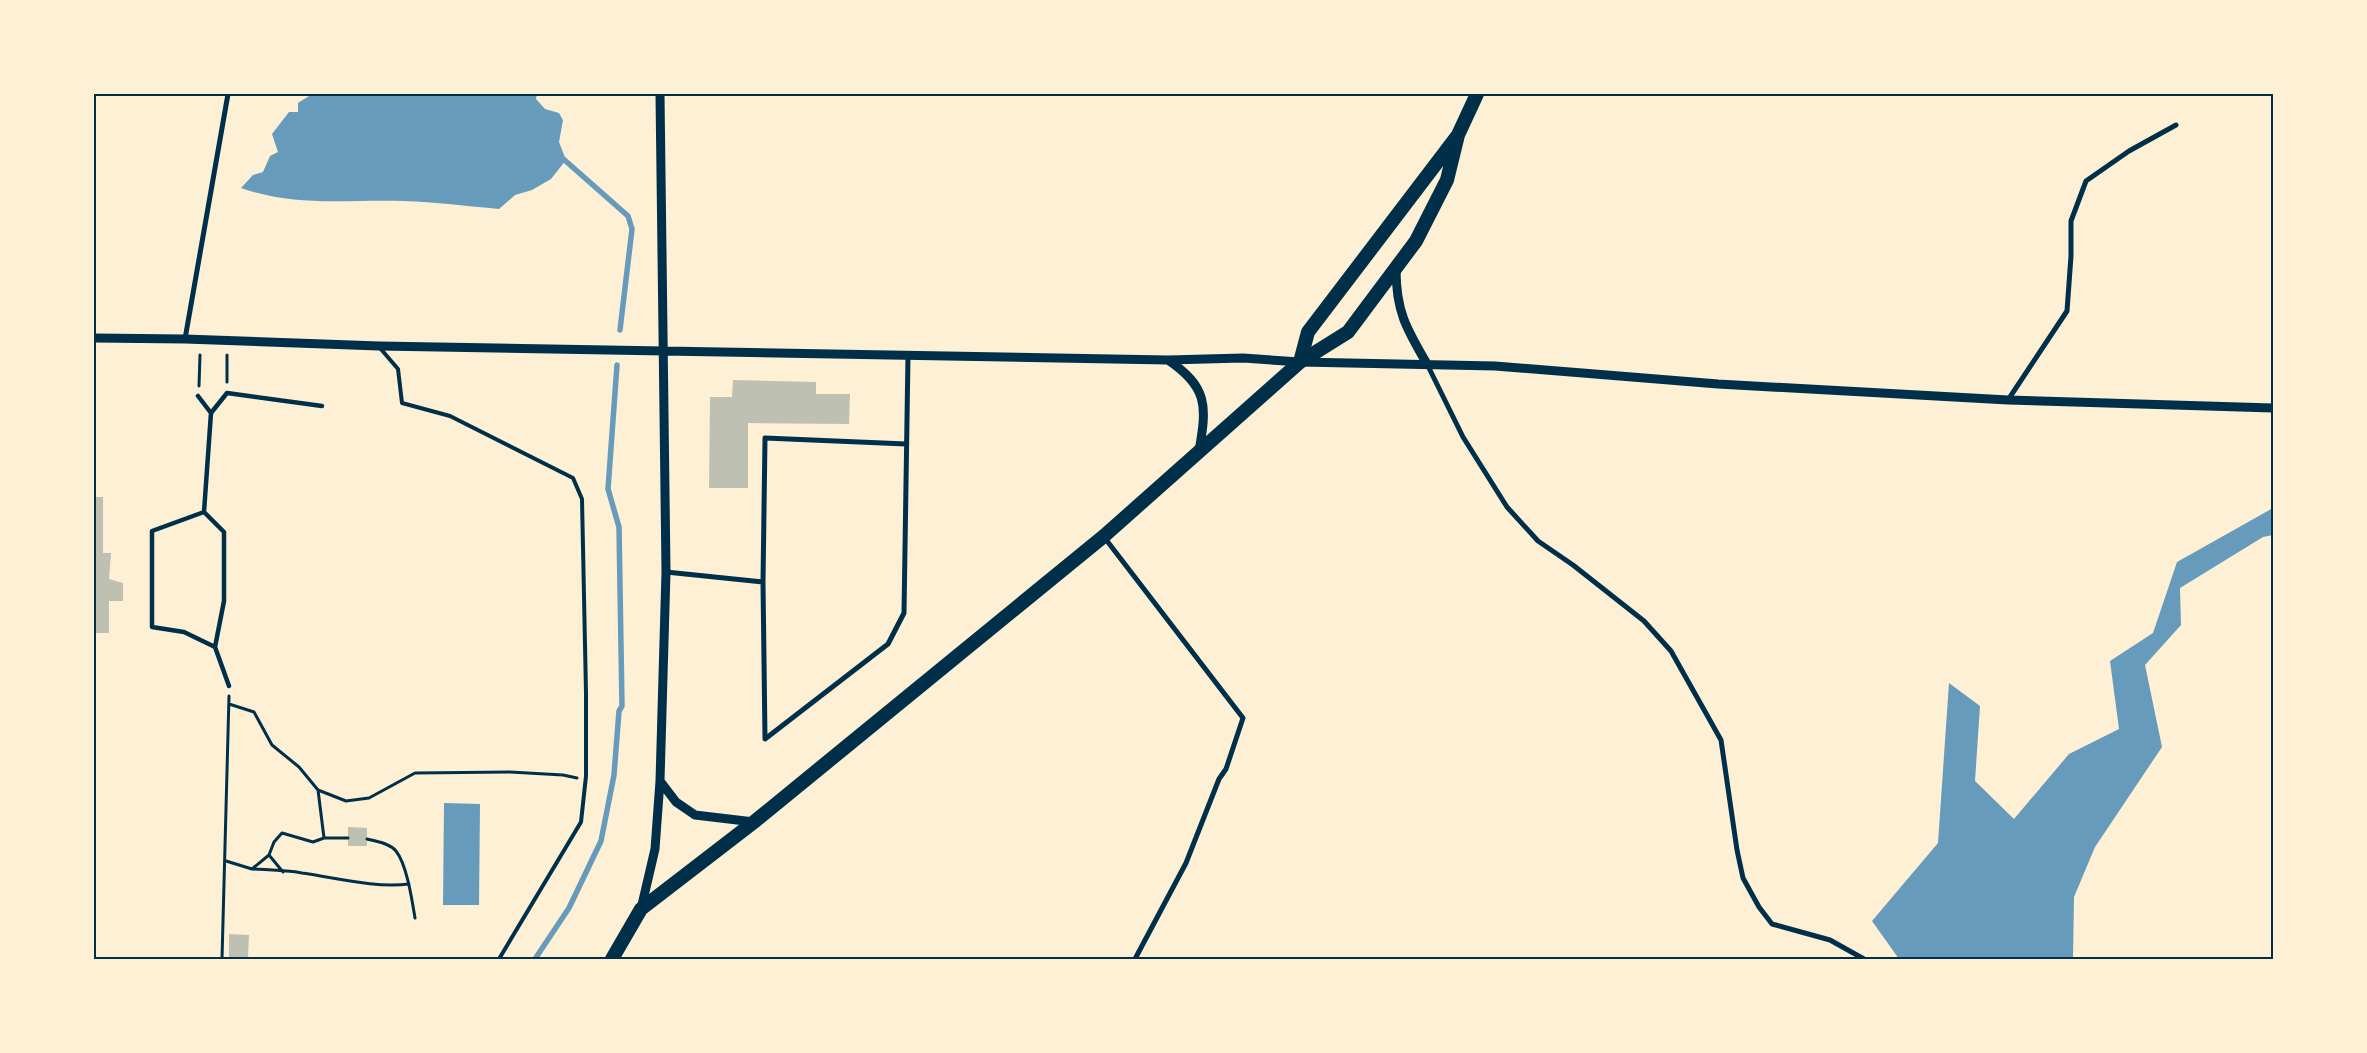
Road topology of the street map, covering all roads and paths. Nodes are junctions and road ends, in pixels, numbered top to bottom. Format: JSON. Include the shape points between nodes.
{"nodes":[{"id":1,"x":228,"y":94,"type":"edge"},
{"id":2,"x":660,"y":94,"type":"edge"},
{"id":3,"x":1476,"y":94,"type":"edge"},
{"id":4,"x":2176,"y":125,"type":"dead end"},
{"id":5,"x":1458,"y":135,"type":"junction"},
{"id":6,"x":1396,"y":268,"type":"junction"},
{"id":7,"x":94,"y":338,"type":"edge"},
{"id":8,"x":185,"y":339,"type":"junction"},
{"id":9,"x":379,"y":346,"type":"junction"},
{"id":10,"x":664,"y":350,"type":"junction"},
{"id":11,"x":200,"y":354,"type":"dead end"},
{"id":12,"x":227,"y":355,"type":"dead end"},
{"id":13,"x":908,"y":355,"type":"junction"},
{"id":14,"x":1168,"y":360,"type":"junction"},
{"id":15,"x":1300,"y":362,"type":"junction"},
{"id":16,"x":1427,"y":364,"type":"junction"},
{"id":17,"x":227,"y":393,"type":"junction"},
{"id":18,"x":198,"y":396,"type":"joint"},
{"id":19,"x":2008,"y":400,"type":"junction"},
{"id":20,"x":322,"y":406,"type":"dead end"},
{"id":21,"x":2273,"y":408,"type":"edge"},
{"id":22,"x":211,"y":413,"type":"junction"},
{"id":23,"x":906,"y":444,"type":"junction"},
{"id":24,"x":1199,"y":452,"type":"junction"},
{"id":25,"x":204,"y":512,"type":"junction"},
{"id":26,"x":1104,"y":536,"type":"junction"},
{"id":27,"x":666,"y":572,"type":"junction"},
{"id":28,"x":763,"y":582,"type":"junction"},
{"id":29,"x":216,"y":647,"type":"junction"},
{"id":30,"x":229,"y":686,"type":"joint"},
{"id":31,"x":229,"y":704,"type":"junction"},
{"id":32,"x":585,"y":780,"type":"junction"},
{"id":33,"x":660,"y":781,"type":"junction"},
{"id":34,"x":318,"y":790,"type":"junction"},
{"id":35,"x":754,"y":822,"type":"junction"},
{"id":36,"x":324,"y":838,"type":"junction"},
{"id":37,"x":348,"y":838,"type":"dead end"},
{"id":38,"x":367,"y":839,"type":"dead end"},
{"id":39,"x":269,"y":855,"type":"junction"},
{"id":40,"x":226,"y":861,"type":"junction"},
{"id":41,"x":252,"y":869,"type":"junction"},
{"id":42,"x":283,"y":872,"type":"junction"},
{"id":43,"x":409,"y":884,"type":"junction"},
{"id":44,"x":641,"y":909,"type":"junction"},
{"id":45,"x":415,"y":918,"type":"dead end"},
{"id":46,"x":222,"y":959,"type":"edge"},
{"id":47,"x":499,"y":959,"type":"edge"},
{"id":48,"x":612,"y":959,"type":"edge"},
{"id":49,"x":1136,"y":959,"type":"edge"},
{"id":50,"x":1864,"y":959,"type":"edge"}],
"edges":[{"from":1,"to":8,"type":"street"},
{"from":2,"to":10,"type":"street"},
{"from":3,"to":5,"type":"highway"},
{"from":4,"to":19,"type":"street","via":[[2129,151],[2086,181],[2071,221],[2067,311]]},
{"from":5,"to":6,"type":"highway","via":[[1447,180],[1416,241]]},
{"from":5,"to":15,"type":"highway","via":[[1308,332]]},
{"from":6,"to":15,"type":"highway","via":[[1348,332]]},
{"from":6,"to":16,"type":"street","via":[[1397,296],[1405,325]]},
{"from":7,"to":8,"type":"street"},
{"from":8,"to":9,"type":"street"},
{"from":9,"to":10,"type":"street"},
{"from":9,"to":32,"type":"lane","via":[[398,369],[402,402],[450,416],[573,478],[582,499]]},
{"from":10,"to":13,"type":"street"},
{"from":10,"to":27,"type":"street"},
{"from":11,"to":18,"type":"path"},
{"from":12,"to":17,"type":"path"},
{"from":13,"to":14,"type":"street"},
{"from":13,"to":23,"type":"street"},
{"from":14,"to":15,"type":"street","via":[[1243,358]]},
{"from":14,"to":24,"type":"street","via":[[1196,384],[1204,402],[1205,420]]},
{"from":15,"to":16,"type":"street"},
{"from":15,"to":24,"type":"highway"},
{"from":16,"to":19,"type":"street"},
{"from":16,"to":50,"type":"street","via":[[1463,437],[1507,507],[1538,541],[1644,621],[1671,651],[1721,740],[1743,878],[1759,908],[1772,924],[1830,940]]},
{"from":17,"to":20,"type":"street"},
{"from":17,"to":22,"type":"street"},
{"from":18,"to":22,"type":"street"},
{"from":19,"to":21,"type":"street"},
{"from":22,"to":25,"type":"street"},
{"from":23,"to":28,"type":"street","via":[[765,438]]},
{"from":23,"to":28,"type":"street","via":[[904,614],[888,644],[765,739]]},
{"from":24,"to":26,"type":"highway"},
{"from":25,"to":29,"type":"street","via":[[224,532],[224,601]]},
{"from":25,"to":29,"type":"street","via":[[152,531],[152,627],[184,632]]},
{"from":26,"to":35,"type":"highway"},
{"from":26,"to":49,"type":"street","via":[[1243,718],[1226,769],[1219,779],[1186,863]]},
{"from":27,"to":28,"type":"street"},
{"from":27,"to":33,"type":"street"},
{"from":29,"to":30,"type":"street"},
{"from":30,"to":31,"type":"path"},
{"from":31,"to":34,"type":"path","via":[[254,712],[272,745],[299,767]]},
{"from":31,"to":40,"type":"path"},
{"from":32,"to":34,"type":"path","via":[[563,775],[510,772],[415,773],[369,798],[346,801]]},
{"from":32,"to":47,"type":"lane","via":[[581,822]]},
{"from":33,"to":35,"type":"street","via":[[676,802],[695,815]]},
{"from":33,"to":44,"type":"street","via":[[655,849]]},
{"from":34,"to":36,"type":"path"},
{"from":35,"to":44,"type":"highway"},
{"from":36,"to":37,"type":"path"},
{"from":36,"to":39,"type":"path","via":[[313,842],[282,833]]},
{"from":38,"to":43,"type":"path","via":[[395,850]]},
{"from":39,"to":41,"type":"path"},
{"from":39,"to":42,"type":"path"},
{"from":40,"to":41,"type":"path"},
{"from":40,"to":46,"type":"path"},
{"from":41,"to":42,"type":"path"},
{"from":42,"to":43,"type":"path","via":[[390,886]]},
{"from":43,"to":45,"type":"path"},
{"from":44,"to":48,"type":"highway"}]}
